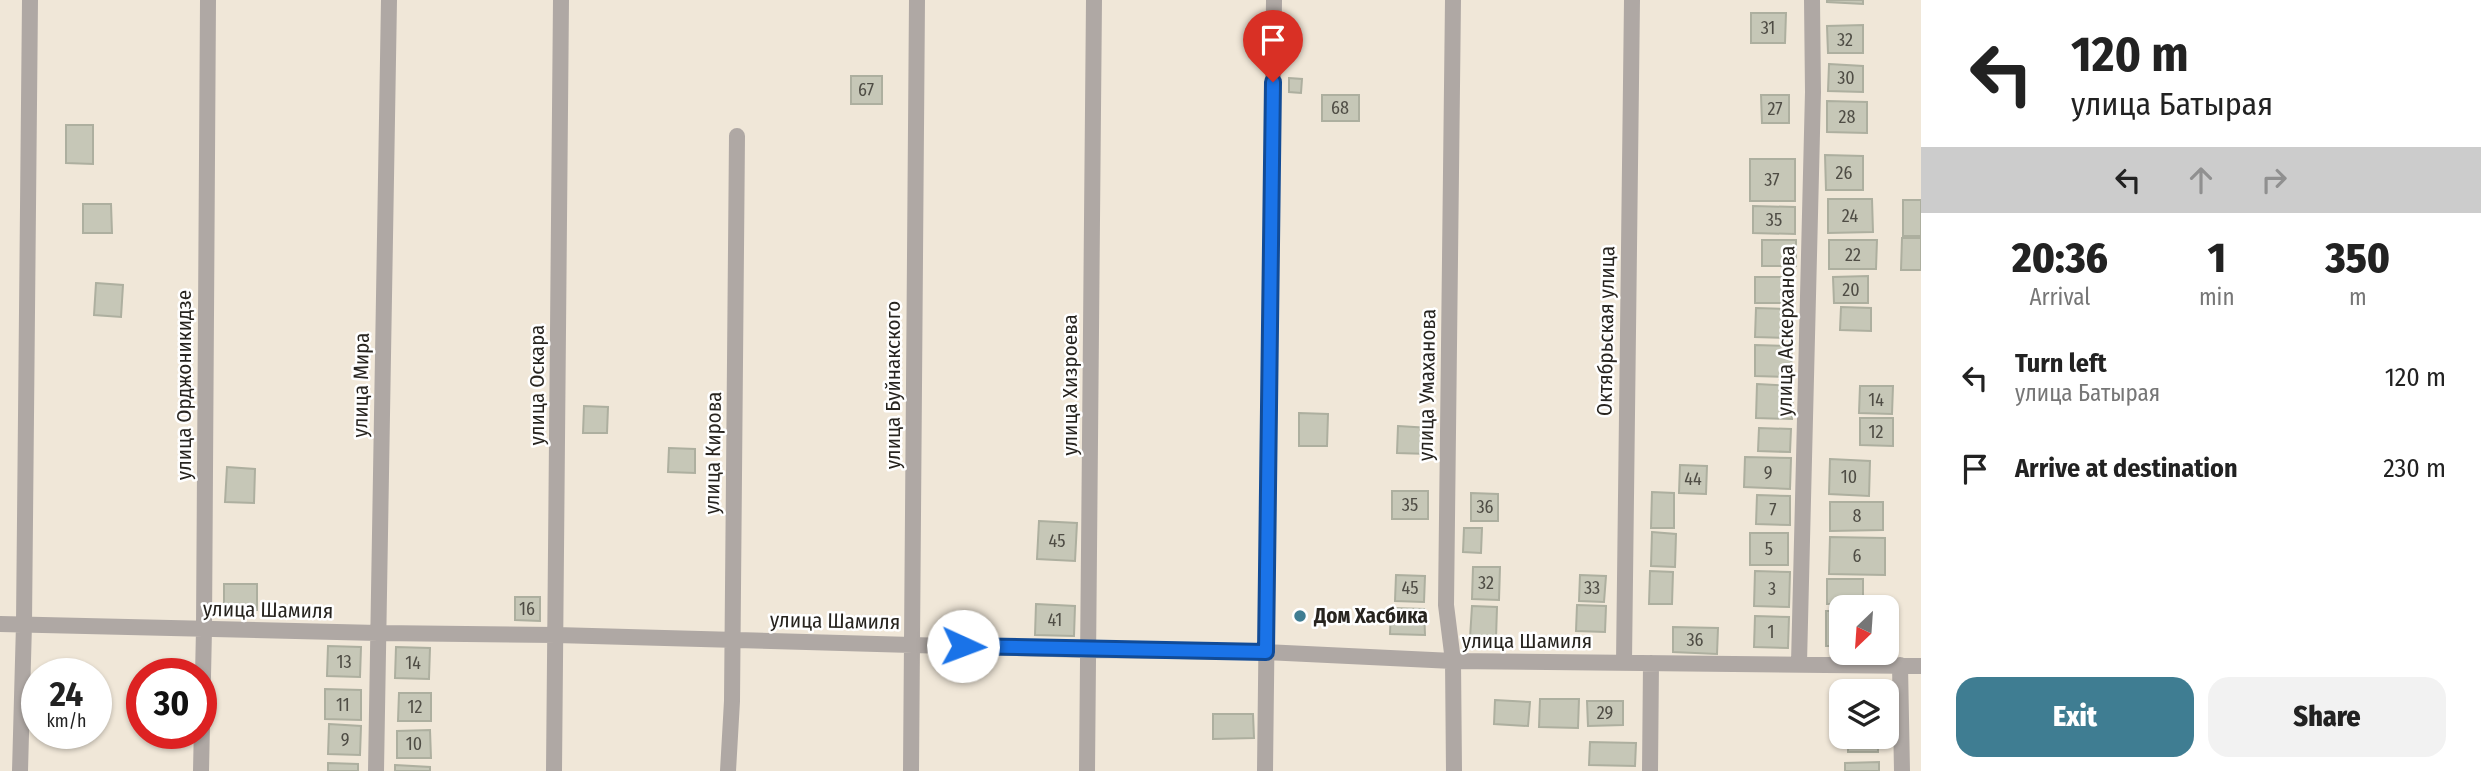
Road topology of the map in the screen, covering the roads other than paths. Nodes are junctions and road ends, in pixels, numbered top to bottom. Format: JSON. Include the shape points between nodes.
{"nodes":[{"id":1,"x":30,"y":0,"type":"edge"},
{"id":2,"x":208,"y":0,"type":"edge"},
{"id":3,"x":389,"y":0,"type":"edge"},
{"id":4,"x":561,"y":0,"type":"edge"},
{"id":5,"x":917,"y":0,"type":"edge"},
{"id":6,"x":1094,"y":0,"type":"edge"},
{"id":7,"x":1274,"y":0,"type":"edge"},
{"id":8,"x":1453,"y":0,"type":"edge"},
{"id":9,"x":1632,"y":0,"type":"edge"},
{"id":10,"x":1812,"y":0,"type":"edge"},
{"id":11,"x":737,"y":136,"type":"dead end"},
{"id":12,"x":0,"y":624,"type":"edge"},
{"id":13,"x":24,"y":624,"type":"junction"},
{"id":14,"x":204,"y":629,"type":"junction"},
{"id":15,"x":378,"y":634,"type":"junction"},
{"id":16,"x":556,"y":635,"type":"junction"},
{"id":17,"x":732,"y":640,"type":"junction"},
{"id":18,"x":912,"y":644,"type":"junction"},
{"id":19,"x":1089,"y":650,"type":"junction"},
{"id":20,"x":1266,"y":652,"type":"junction"},
{"id":21,"x":1453,"y":661,"type":"junction"},
{"id":22,"x":1624,"y":662,"type":"junction"},
{"id":23,"x":1651,"y":663,"type":"junction"},
{"id":24,"x":1799,"y":663,"type":"junction"},
{"id":25,"x":1900,"y":666,"type":"junction"},
{"id":26,"x":1921,"y":666,"type":"edge"},
{"id":27,"x":20,"y":771,"type":"edge"},
{"id":28,"x":201,"y":771,"type":"edge"},
{"id":29,"x":376,"y":771,"type":"edge"},
{"id":30,"x":554,"y":771,"type":"edge"},
{"id":31,"x":728,"y":771,"type":"edge"},
{"id":32,"x":911,"y":771,"type":"edge"},
{"id":33,"x":1087,"y":771,"type":"edge"},
{"id":34,"x":1265,"y":771,"type":"edge"},
{"id":35,"x":1454,"y":771,"type":"edge"},
{"id":36,"x":1650,"y":771,"type":"edge"},
{"id":37,"x":1902,"y":771,"type":"edge"}],
"edges":[{"from":1,"to":13,"type":"street"},
{"from":2,"to":14,"type":"street","name":"улица Орджоникидзе"},
{"from":3,"to":15,"type":"street","name":"улица Мира"},
{"from":4,"to":16,"type":"street","name":"улица Оскара"},
{"from":5,"to":18,"type":"street","name":"улица Буйнакского"},
{"from":6,"to":19,"type":"street","name":"улица Хизроева"},
{"from":7,"to":20,"type":"street"},
{"from":8,"to":21,"type":"street","name":"улица Умаханова","via":[[1446,605]]},
{"from":9,"to":22,"type":"street","name":"Октябрьская улица"},
{"from":10,"to":24,"type":"street","name":"улица Аскерханова"},
{"from":11,"to":17,"type":"street","name":"улица Кирова"},
{"from":12,"to":13,"type":"street","name":"улица Шамиля"},
{"from":13,"to":14,"type":"street","name":"улица Шамиля"},
{"from":13,"to":27,"type":"street"},
{"from":14,"to":15,"type":"street","name":"улица Шамиля"},
{"from":14,"to":28,"type":"street","name":"улица Орджоникидзе"},
{"from":15,"to":16,"type":"street","name":"улица Шамиля"},
{"from":15,"to":29,"type":"street","name":"улица Мира"},
{"from":16,"to":17,"type":"street","name":"улица Шамиля"},
{"from":16,"to":30,"type":"street","name":"улица Оскара"},
{"from":17,"to":18,"type":"street","name":"улица Шамиля"},
{"from":17,"to":31,"type":"street","name":"улица Кирова"},
{"from":18,"to":19,"type":"street","name":"улица Шамиля"},
{"from":18,"to":32,"type":"street","name":"улица Буйнакского"},
{"from":19,"to":20,"type":"street","name":"улица Шамиля"},
{"from":19,"to":33,"type":"street","name":"улица Хизроева"},
{"from":20,"to":21,"type":"street","name":"улица Шамиля"},
{"from":20,"to":34,"type":"street"},
{"from":21,"to":22,"type":"street","name":"улица Шамиля"},
{"from":21,"to":35,"type":"street","name":"улица Умаханова"},
{"from":22,"to":23,"type":"street","name":"улица Шамиля"},
{"from":23,"to":24,"type":"street","name":"улица Шамиля"},
{"from":23,"to":36,"type":"street"},
{"from":24,"to":25,"type":"street","name":"улица Шамиля"},
{"from":25,"to":26,"type":"street","name":"улица Шамиля"},
{"from":25,"to":37,"type":"street"}]}
